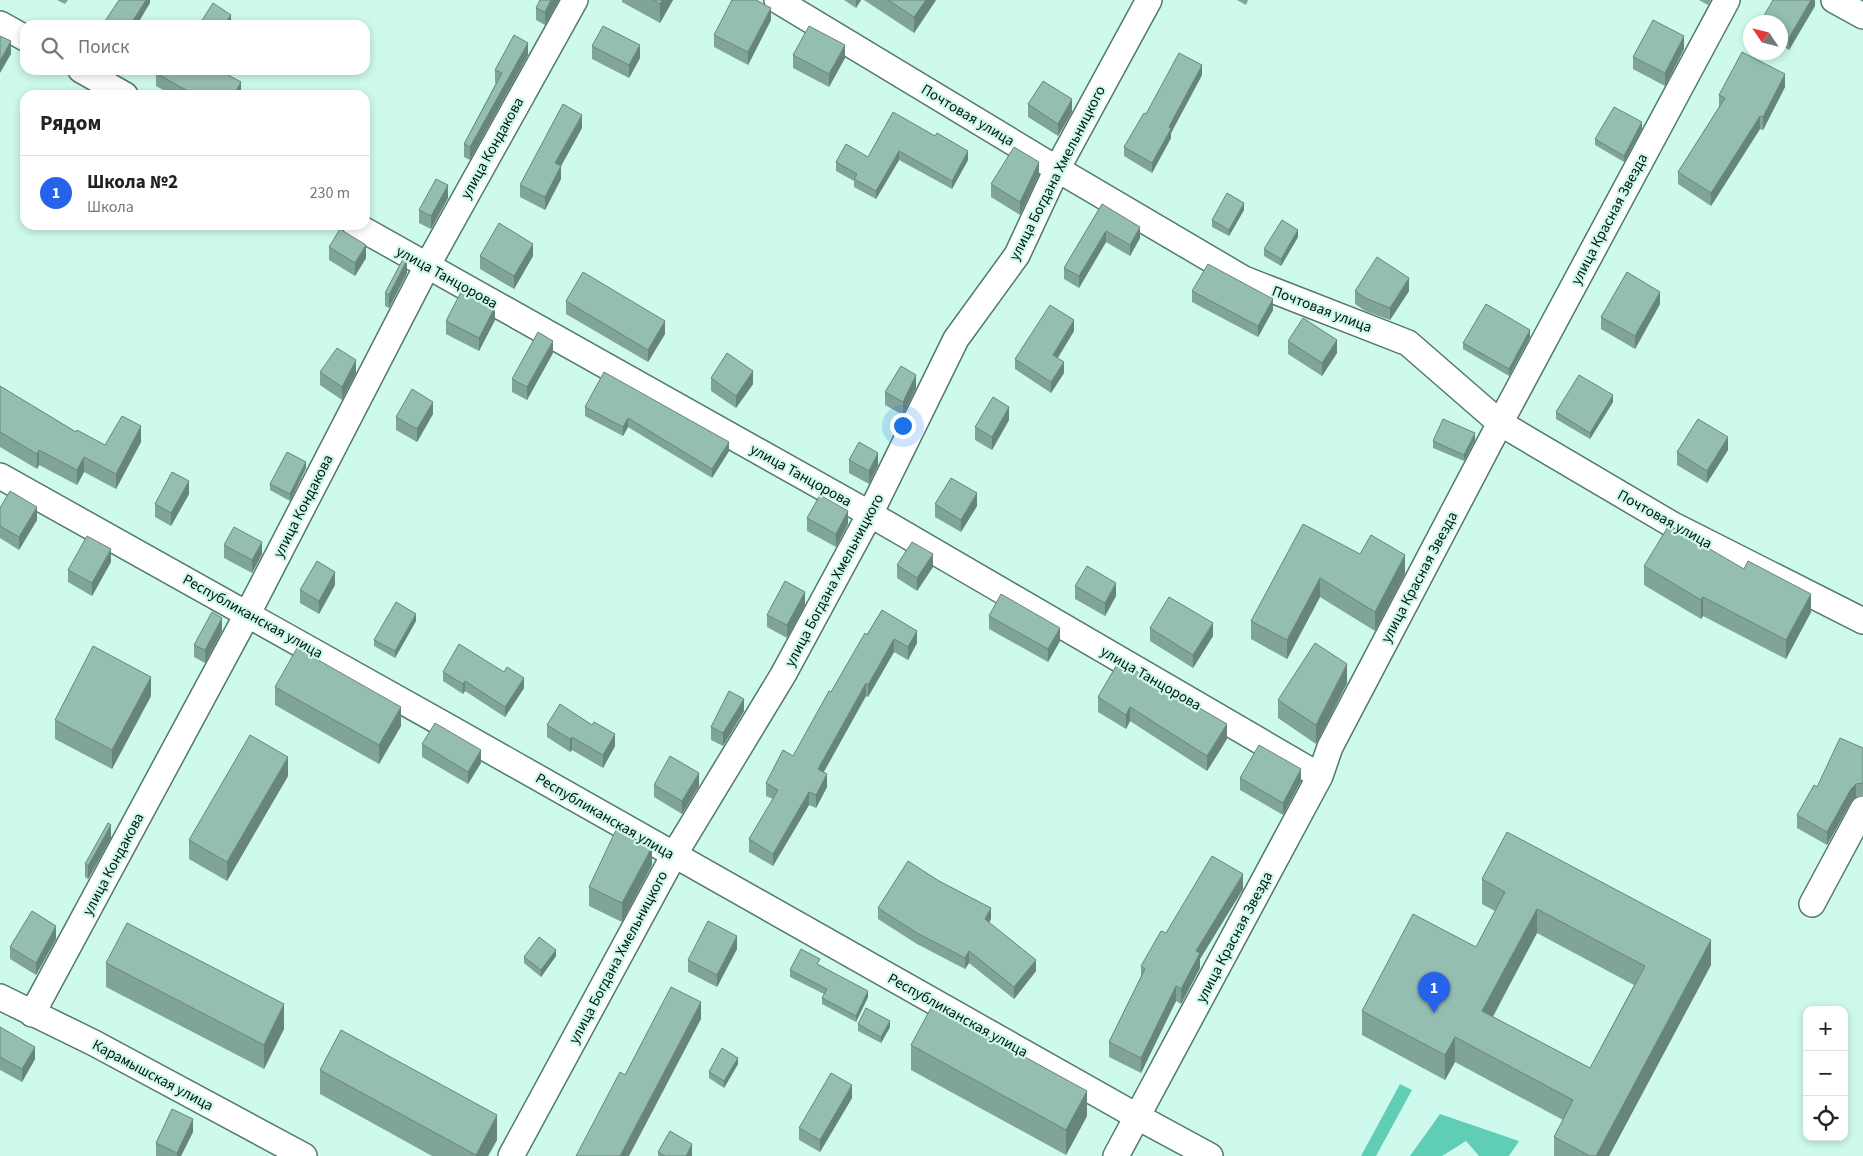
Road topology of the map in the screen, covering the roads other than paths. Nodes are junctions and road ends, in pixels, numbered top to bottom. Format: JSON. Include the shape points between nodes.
{"nodes":[{"id":1,"x":574,"y":0,"type":"edge"},
{"id":2,"x":777,"y":0,"type":"edge"},
{"id":3,"x":1149,"y":0,"type":"edge"},
{"id":4,"x":1727,"y":0,"type":"edge"},
{"id":5,"x":1834,"y":0,"type":"edge"},
{"id":6,"x":1863,"y":16,"type":"edge"},
{"id":7,"x":0,"y":24,"type":"edge"},
{"id":8,"x":20,"y":35,"type":"edge"},
{"id":9,"x":90,"y":75,"type":"edge"},
{"id":10,"x":116,"y":90,"type":"edge"},
{"id":11,"x":1057,"y":169,"type":"junction"},
{"id":12,"x":364,"y":230,"type":"edge"},
{"id":13,"x":427,"y":266,"type":"junction"},
{"id":14,"x":1500,"y":423,"type":"junction"},
{"id":15,"x":0,"y":476,"type":"edge"},
{"id":16,"x":870,"y":514,"type":"junction"},
{"id":17,"x":248,"y":613,"type":"junction"},
{"id":18,"x":1863,"y":621,"type":"edge"},
{"id":19,"x":1320,"y":776,"type":"junction"},
{"id":20,"x":1863,"y":809,"type":"edge"},
{"id":21,"x":674,"y":855,"type":"junction"},
{"id":22,"x":1812,"y":904,"type":"dead end"},
{"id":23,"x":0,"y":997,"type":"edge"},
{"id":24,"x":32,"y":1014,"type":"junction"},
{"id":25,"x":1138,"y":1117,"type":"junction"},
{"id":26,"x":304,"y":1156,"type":"edge"},
{"id":27,"x":511,"y":1156,"type":"edge"},
{"id":28,"x":1116,"y":1156,"type":"edge"},
{"id":29,"x":1210,"y":1156,"type":"edge"}],
"edges":[{"from":1,"to":13,"type":"street","name":"улица Кондакова"},
{"from":2,"to":11,"type":"street","name":"Почтовая улица"},
{"from":3,"to":11,"type":"street","name":"улица Богдана Хмельницкого"},
{"from":4,"to":14,"type":"street","name":"улица Красная Звезда"},
{"from":5,"to":6,"type":"street"},
{"from":7,"to":8,"type":"street"},
{"from":9,"to":10,"type":"street"},
{"from":11,"to":14,"type":"street","name":"Почтовая улица","via":[[1244,278],[1408,343]]},
{"from":11,"to":16,"type":"street","name":"улица Богдана Хмельницкого","via":[[1017,255],[956,339]]},
{"from":12,"to":13,"type":"street","name":"улица Танцорова"},
{"from":13,"to":16,"type":"street","name":"улица Танцорова"},
{"from":13,"to":17,"type":"street","name":"улица Кондакова"},
{"from":14,"to":18,"type":"street","name":"Почтовая улица","via":[[1673,525]]},
{"from":14,"to":19,"type":"street","name":"улица Красная Звезда","via":[[1330,747]]},
{"from":15,"to":17,"type":"street","name":"Республиканская улица"},
{"from":16,"to":19,"type":"street","name":"улица Танцорова"},
{"from":16,"to":21,"type":"street","name":"улица Богдана Хмельницкого","via":[[783,675]]},
{"from":17,"to":21,"type":"street","name":"Республиканская улица"},
{"from":17,"to":24,"type":"street","name":"улица Кондакова"},
{"from":19,"to":25,"type":"street","name":"улица Красная Звезда"},
{"from":20,"to":22,"type":"street"},
{"from":21,"to":25,"type":"street","name":"Республиканская улица"},
{"from":21,"to":27,"type":"street","name":"улица Богдана Хмельницкого"},
{"from":23,"to":24,"type":"street","name":"Карамышская улица"},
{"from":24,"to":26,"type":"street","name":"Карамышская улица","via":[[94,1043]]},
{"from":25,"to":28,"type":"street","name":"улица Красная Звезда"},
{"from":25,"to":29,"type":"street","name":"Республиканская улица"}]}
